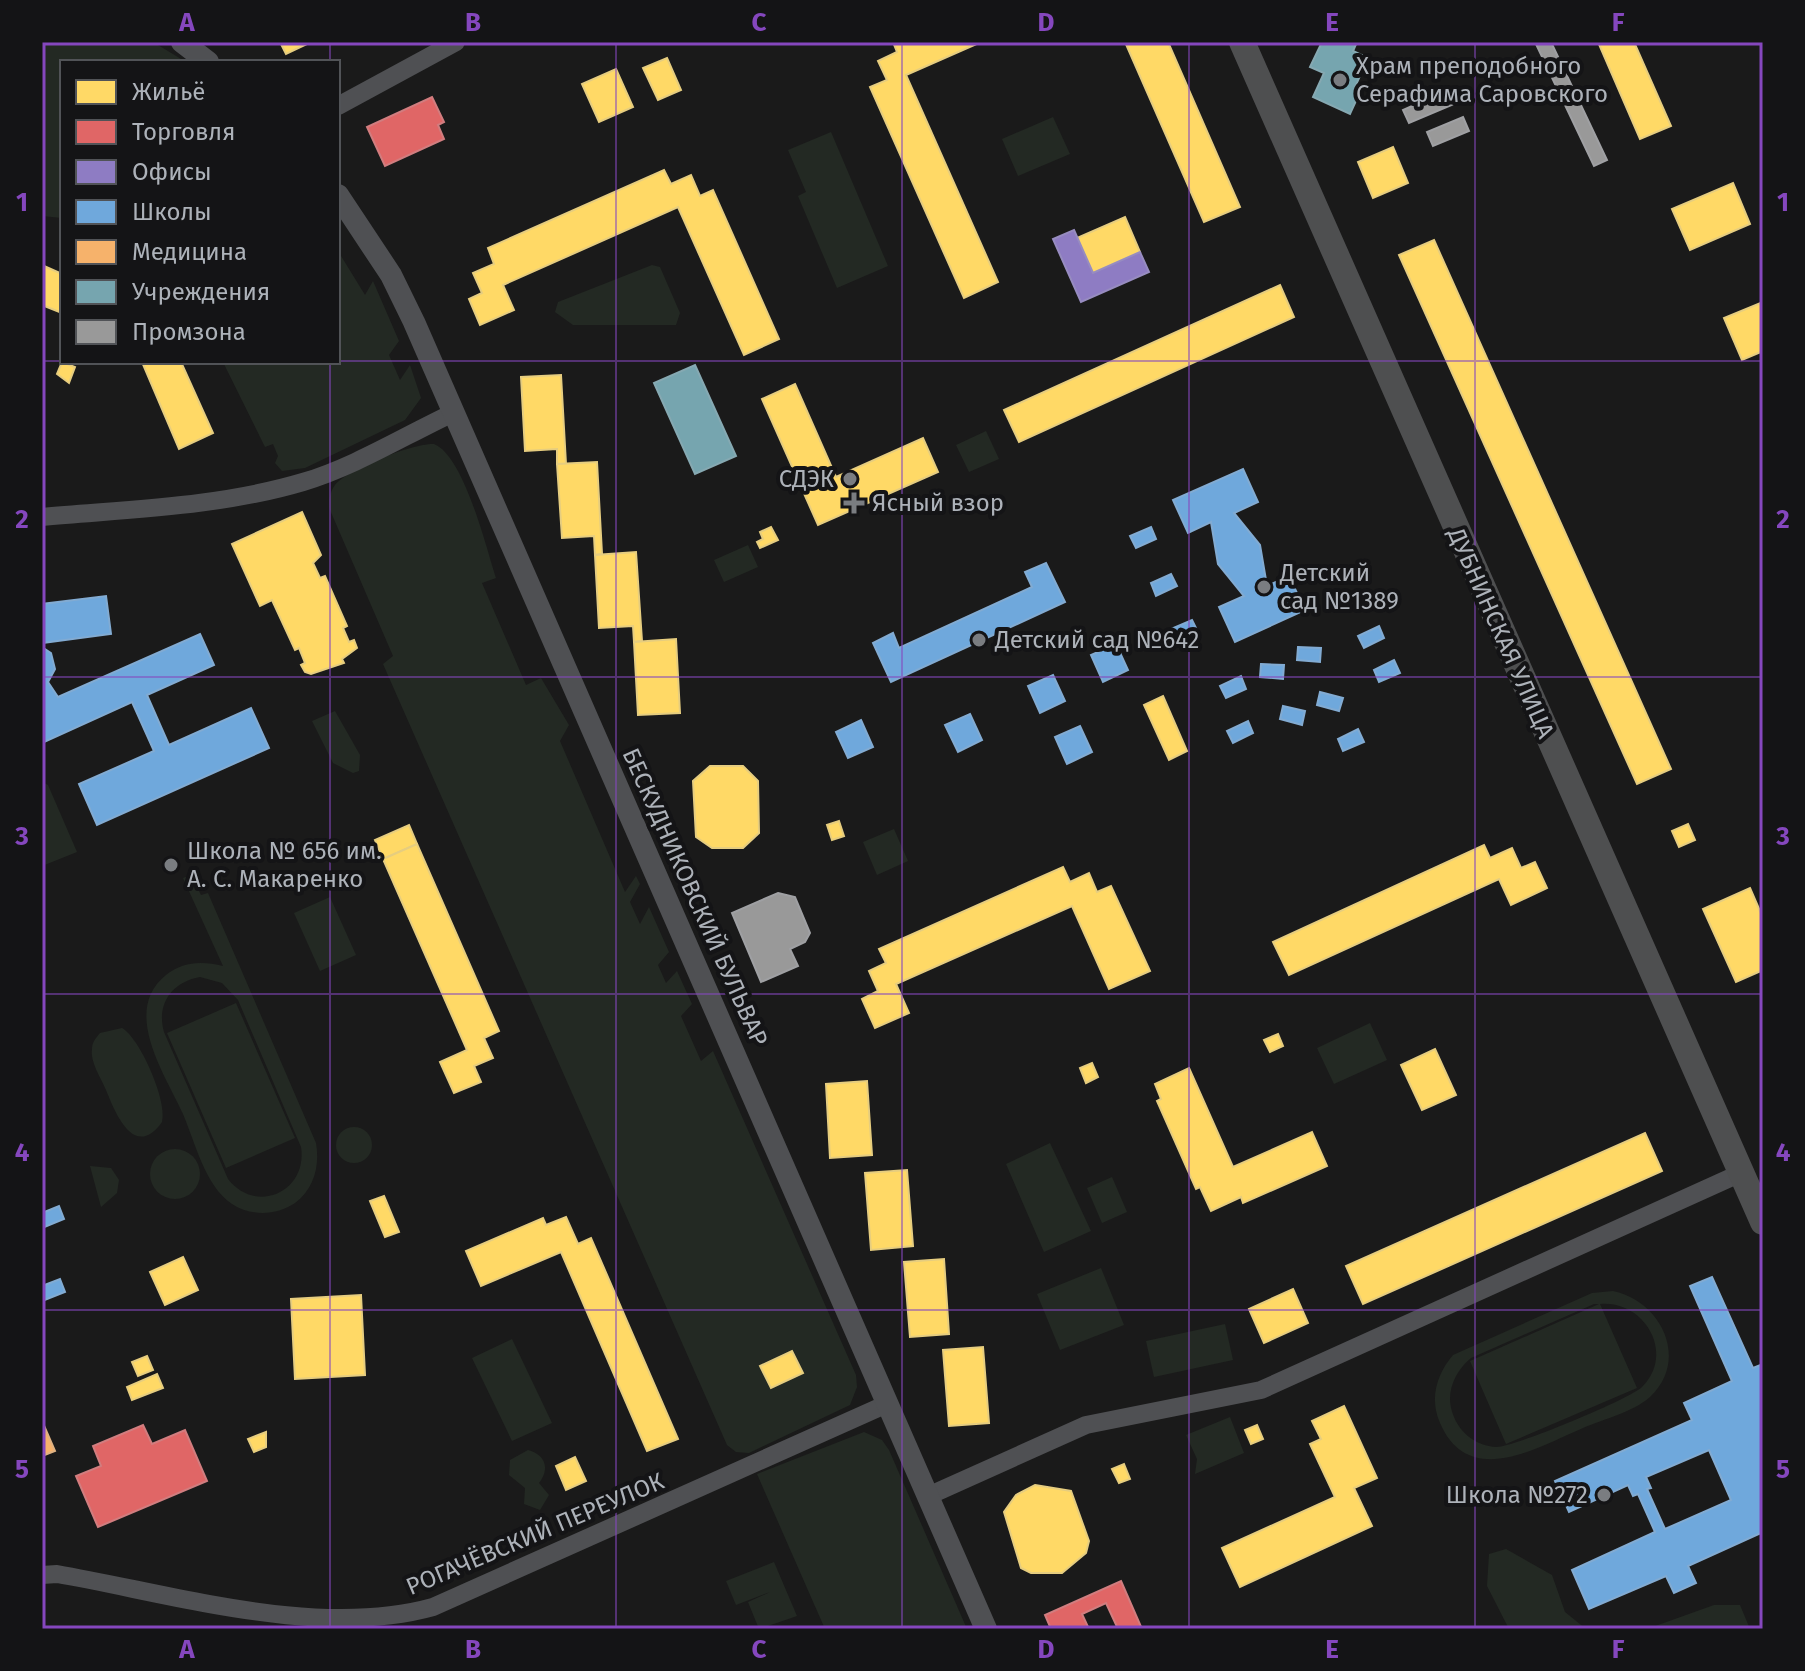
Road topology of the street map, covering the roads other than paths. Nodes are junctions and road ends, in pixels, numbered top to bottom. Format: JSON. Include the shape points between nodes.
{"nodes":[{"id":1,"x":182,"y":42,"type":"edge"},
{"id":2,"x":456,"y":42,"type":"edge"},
{"id":3,"x":1242,"y":42,"type":"edge"},
{"id":4,"x":205,"y":60,"type":"edge"},
{"id":5,"x":340,"y":105,"type":"edge"},
{"id":6,"x":340,"y":198,"type":"edge"},
{"id":7,"x":453,"y":413,"type":"junction"},
{"id":8,"x":42,"y":517,"type":"edge"},
{"id":9,"x":1741,"y":1173,"type":"junction"},
{"id":10,"x":1763,"y":1222,"type":"edge"},
{"id":11,"x":887,"y":1404,"type":"junction"},
{"id":12,"x":928,"y":1496,"type":"junction"},
{"id":13,"x":42,"y":1575,"type":"edge"},
{"id":14,"x":986,"y":1629,"type":"edge"}],
"edges":[{"from":1,"to":4,"type":"street"},
{"from":2,"to":5,"type":"street"},
{"from":3,"to":9,"type":"main road","name":"ДУБНИНСКАЯ УЛИЦА"},
{"from":6,"to":7,"type":"street","name":"БЕСКУДНИКОВСКИЙ БУЛЬВАР","via":[[391,275]]},
{"from":7,"to":8,"type":"street","via":[[328,472],[275,490]]},
{"from":7,"to":11,"type":"street","name":"БЕСКУДНИКОВСКИЙ БУЛЬВАР"},
{"from":9,"to":10,"type":"main road","name":"ДУБНИНСКАЯ УЛИЦА"},
{"from":9,"to":12,"type":"street","via":[[1261,1390],[1086,1425]]},
{"from":11,"to":12,"type":"street","name":"БЕСКУДНИКОВСКИЙ БУЛЬВАР"},
{"from":11,"to":13,"type":"street","name":"РОГАЧЁВСКИЙ ПЕРЕУЛОК","via":[[433,1607],[404,1615],[354,1620],[286,1616]]},
{"from":12,"to":14,"type":"street","name":"БЕСКУДНИКОВСКИЙ БУЛЬВАР"}]}
